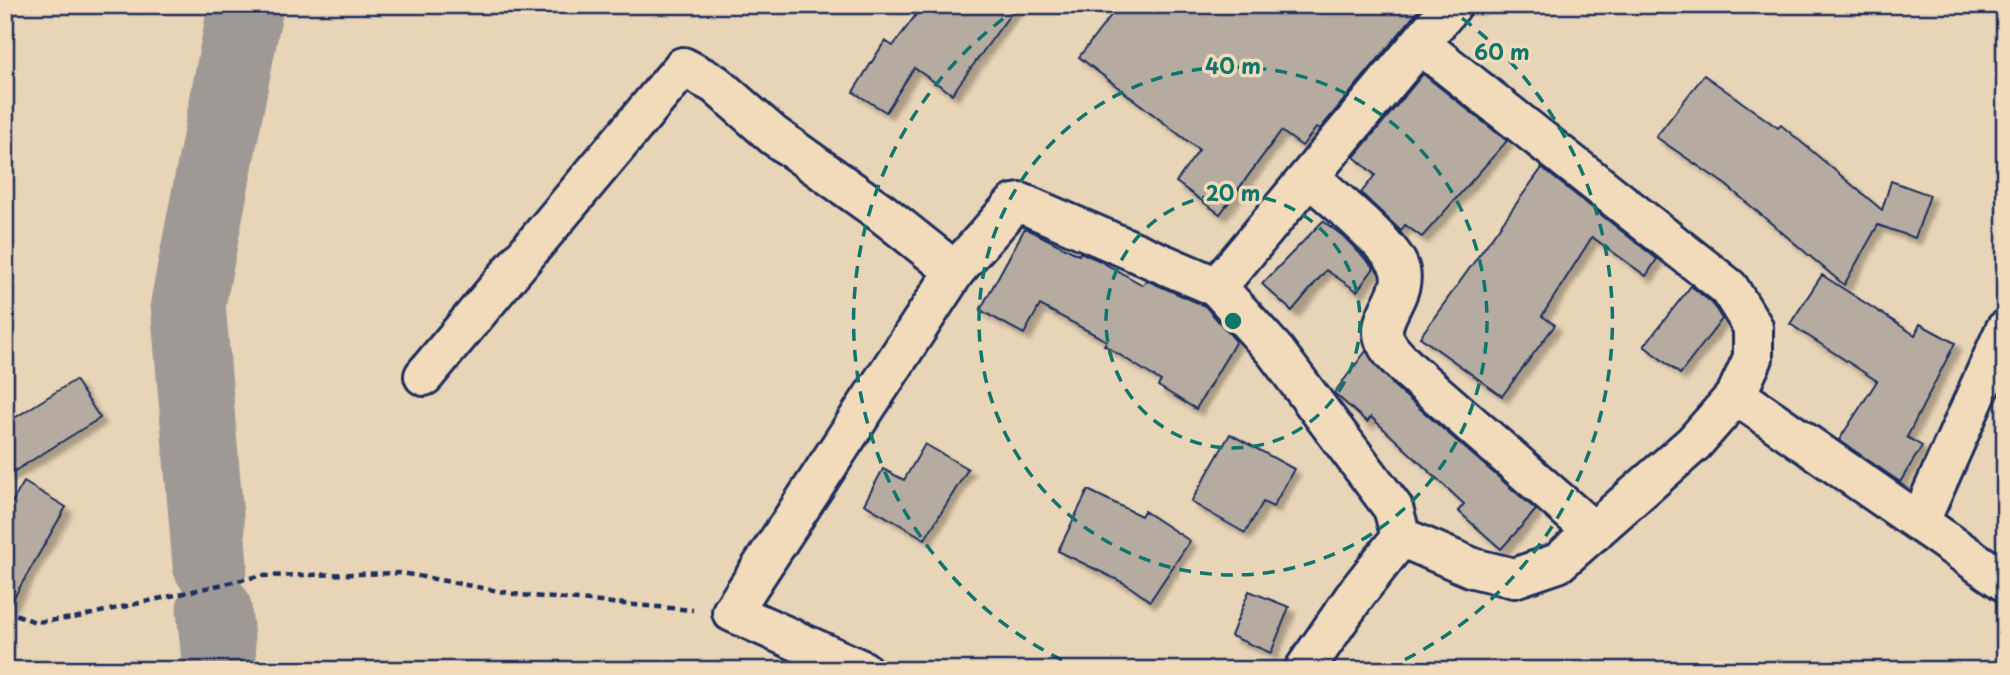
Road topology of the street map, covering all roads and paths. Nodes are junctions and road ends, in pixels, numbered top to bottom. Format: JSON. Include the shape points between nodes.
{"nodes":[{"id":1,"x":1452,"y":5,"type":"edge"},
{"id":2,"x":1420,"y":44,"type":"junction"},
{"id":3,"x":1311,"y":178,"type":"junction"},
{"id":4,"x":956,"y":271,"type":"junction"},
{"id":5,"x":1217,"y":287,"type":"junction"},
{"id":6,"x":2005,"y":330,"type":"edge"},
{"id":7,"x":424,"y":376,"type":"dead end"},
{"id":8,"x":1736,"y":395,"type":"junction"},
{"id":9,"x":1920,"y":521,"type":"junction"},
{"id":10,"x":1594,"y":532,"type":"junction"},
{"id":11,"x":1401,"y":537,"type":"junction"},
{"id":12,"x":2005,"y":582,"type":"edge"},
{"id":13,"x":5,"y":610,"type":"edge"},
{"id":14,"x":732,"y":612,"type":"junction"},
{"id":15,"x":862,"y":670,"type":"edge"},
{"id":16,"x":1304,"y":670,"type":"edge"}],
"edges":[{"from":1,"to":2,"type":"street"},
{"from":2,"to":3,"type":"street"},
{"from":2,"to":8,"type":"street","via":[[1729,288],[1753,327],[1753,358]]},
{"from":3,"to":5,"type":"street"},
{"from":3,"to":10,"type":"street","via":[[1399,266],[1401,289],[1384,321],[1383,338],[1389,349]]},
{"from":4,"to":5,"type":"street","via":[[1014,204],[1021,203]]},
{"from":4,"to":7,"type":"street","via":[[773,135],[715,83],[683,68]]},
{"from":4,"to":14,"type":"street"},
{"from":5,"to":11,"type":"street","via":[[1275,351],[1393,508]]},
{"from":6,"to":9,"type":"street"},
{"from":8,"to":9,"type":"street"},
{"from":8,"to":10,"type":"street","via":[[1694,443]]},
{"from":9,"to":12,"type":"street"},
{"from":10,"to":11,"type":"street","via":[[1558,563],[1514,578],[1473,568]]},
{"from":11,"to":16,"type":"street"},
{"from":13,"to":14,"type":"path","via":[[35,622],[74,618],[259,576],[402,573],[520,595]]},
{"from":14,"to":15,"type":"street"}]}
